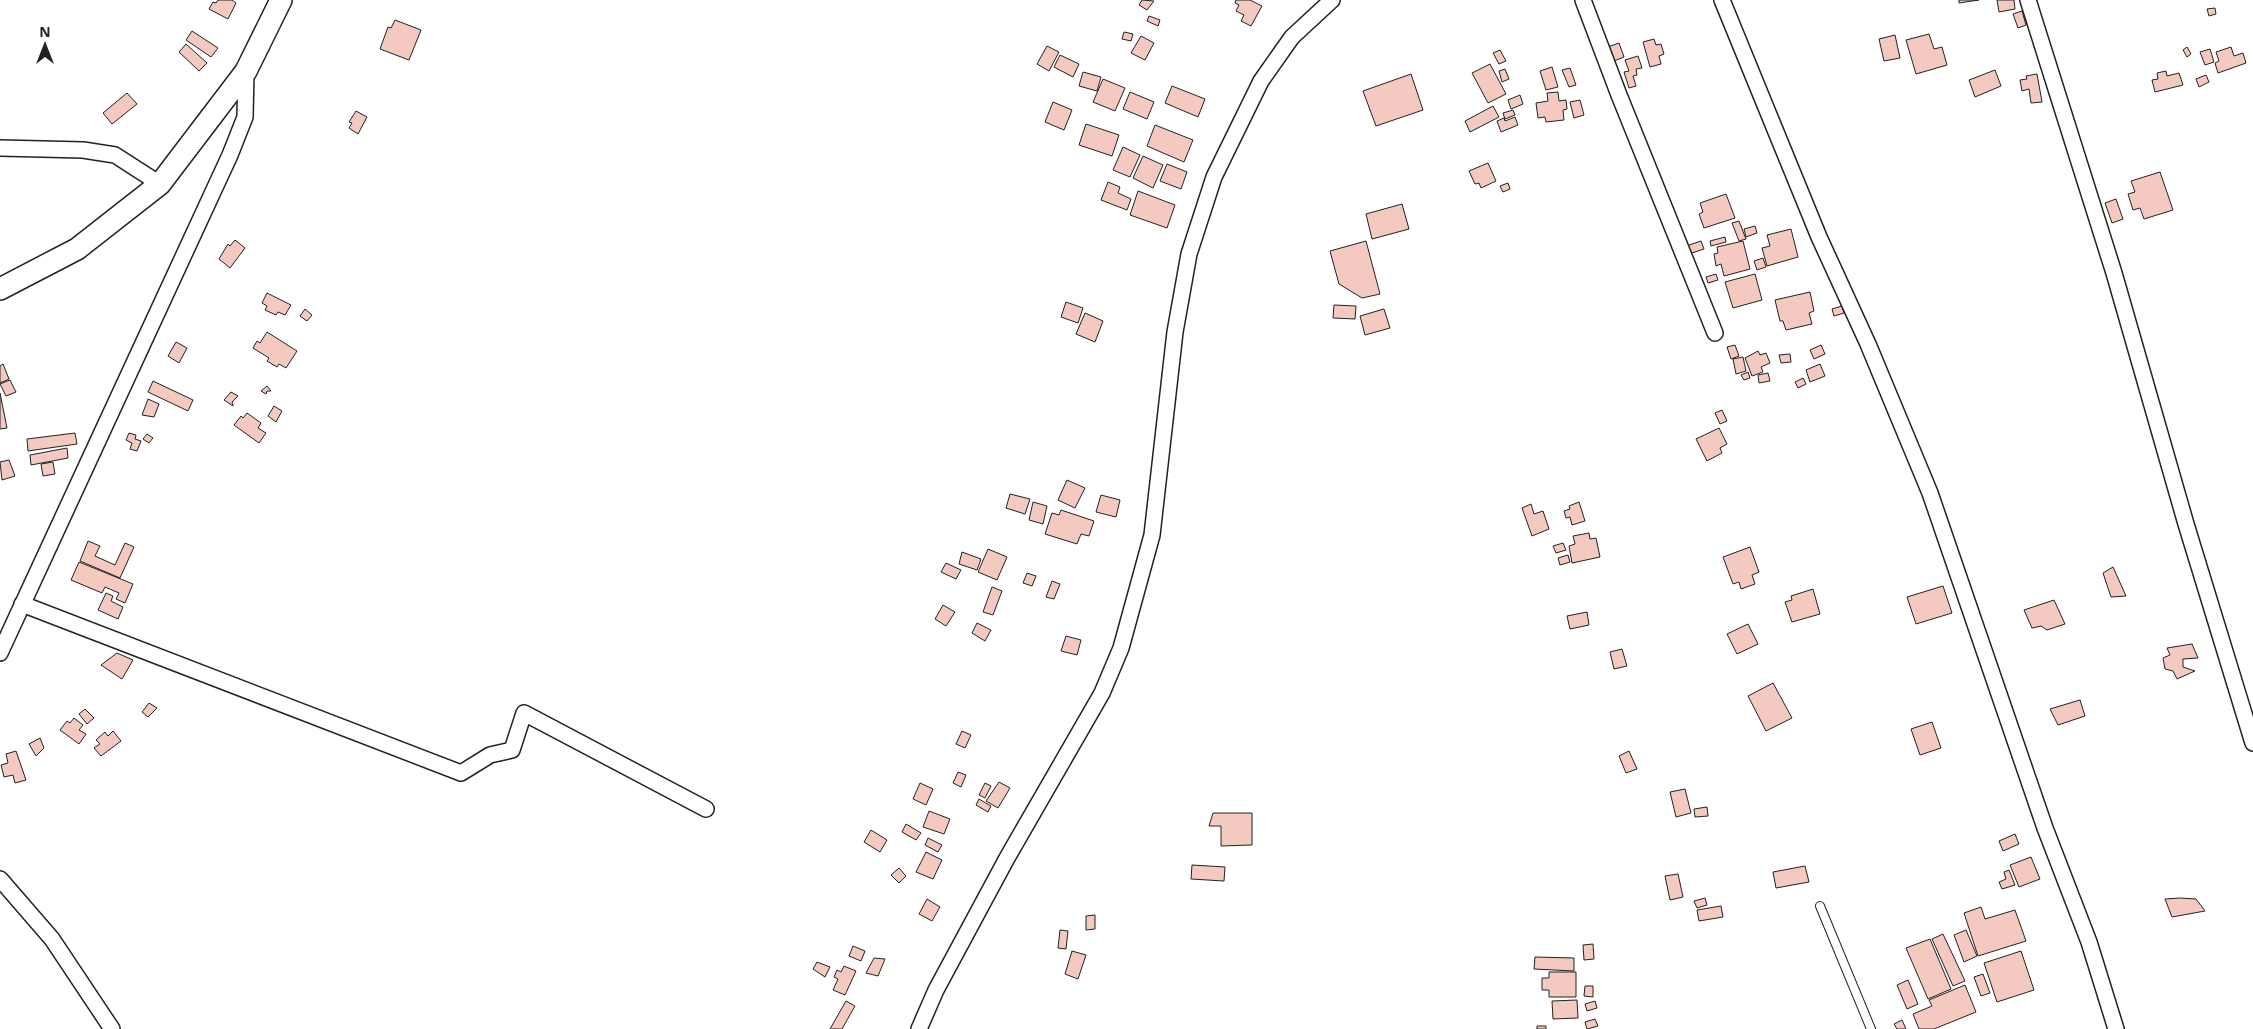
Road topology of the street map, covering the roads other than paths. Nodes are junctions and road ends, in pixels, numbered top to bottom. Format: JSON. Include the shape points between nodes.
{"nodes":[{"id":1,"x":281,"y":0,"type":"edge"},
{"id":2,"x":1332,"y":0,"type":"edge"},
{"id":3,"x":1583,"y":0,"type":"edge"},
{"id":4,"x":1722,"y":0,"type":"edge"},
{"id":5,"x":2028,"y":0,"type":"edge"},
{"id":6,"x":246,"y":71,"type":"junction"},
{"id":7,"x":0,"y":148,"type":"edge"},
{"id":8,"x":160,"y":184,"type":"junction"},
{"id":9,"x":0,"y":289,"type":"edge"},
{"id":10,"x":1715,"y":333,"type":"dead end"},
{"id":11,"x":22,"y":604,"type":"junction"},
{"id":12,"x":0,"y":653,"type":"edge"},
{"id":13,"x":2253,"y":743,"type":"edge"},
{"id":14,"x":706,"y":809,"type":"dead end"},
{"id":15,"x":0,"y":879,"type":"edge"},
{"id":16,"x":1820,"y":906,"type":"dead end"},
{"id":17,"x":112,"y":1029,"type":"edge"},
{"id":18,"x":919,"y":1029,"type":"edge"},
{"id":19,"x":1871,"y":1029,"type":"edge"},
{"id":20,"x":2116,"y":1029,"type":"edge"}],
"edges":[{"from":1,"to":6,"type":"main road"},
{"from":2,"to":18,"type":"street","via":[[1292,37],[1261,81],[1214,177],[1191,245],[1175,332],[1152,535],[1121,648],[1102,693],[1007,858],[936,990]]},
{"from":3,"to":10,"type":"street"},
{"from":4,"to":20,"type":"street","via":[[1819,238],[1868,344],[1930,493]]},
{"from":5,"to":13,"type":"street","via":[[2114,273]]},
{"from":6,"to":8,"type":"main road"},
{"from":6,"to":11,"type":"street","via":[[245,117],[230,155]]},
{"from":7,"to":8,"type":"street","via":[[83,150],[115,155]]},
{"from":8,"to":9,"type":"main road","via":[[77,249]]},
{"from":11,"to":12,"type":"street"},
{"from":11,"to":14,"type":"street","via":[[461,772],[490,755],[512,750],[524,713]]},
{"from":15,"to":17,"type":"street","via":[[52,939]]},
{"from":16,"to":19,"type":"lane"}]}
